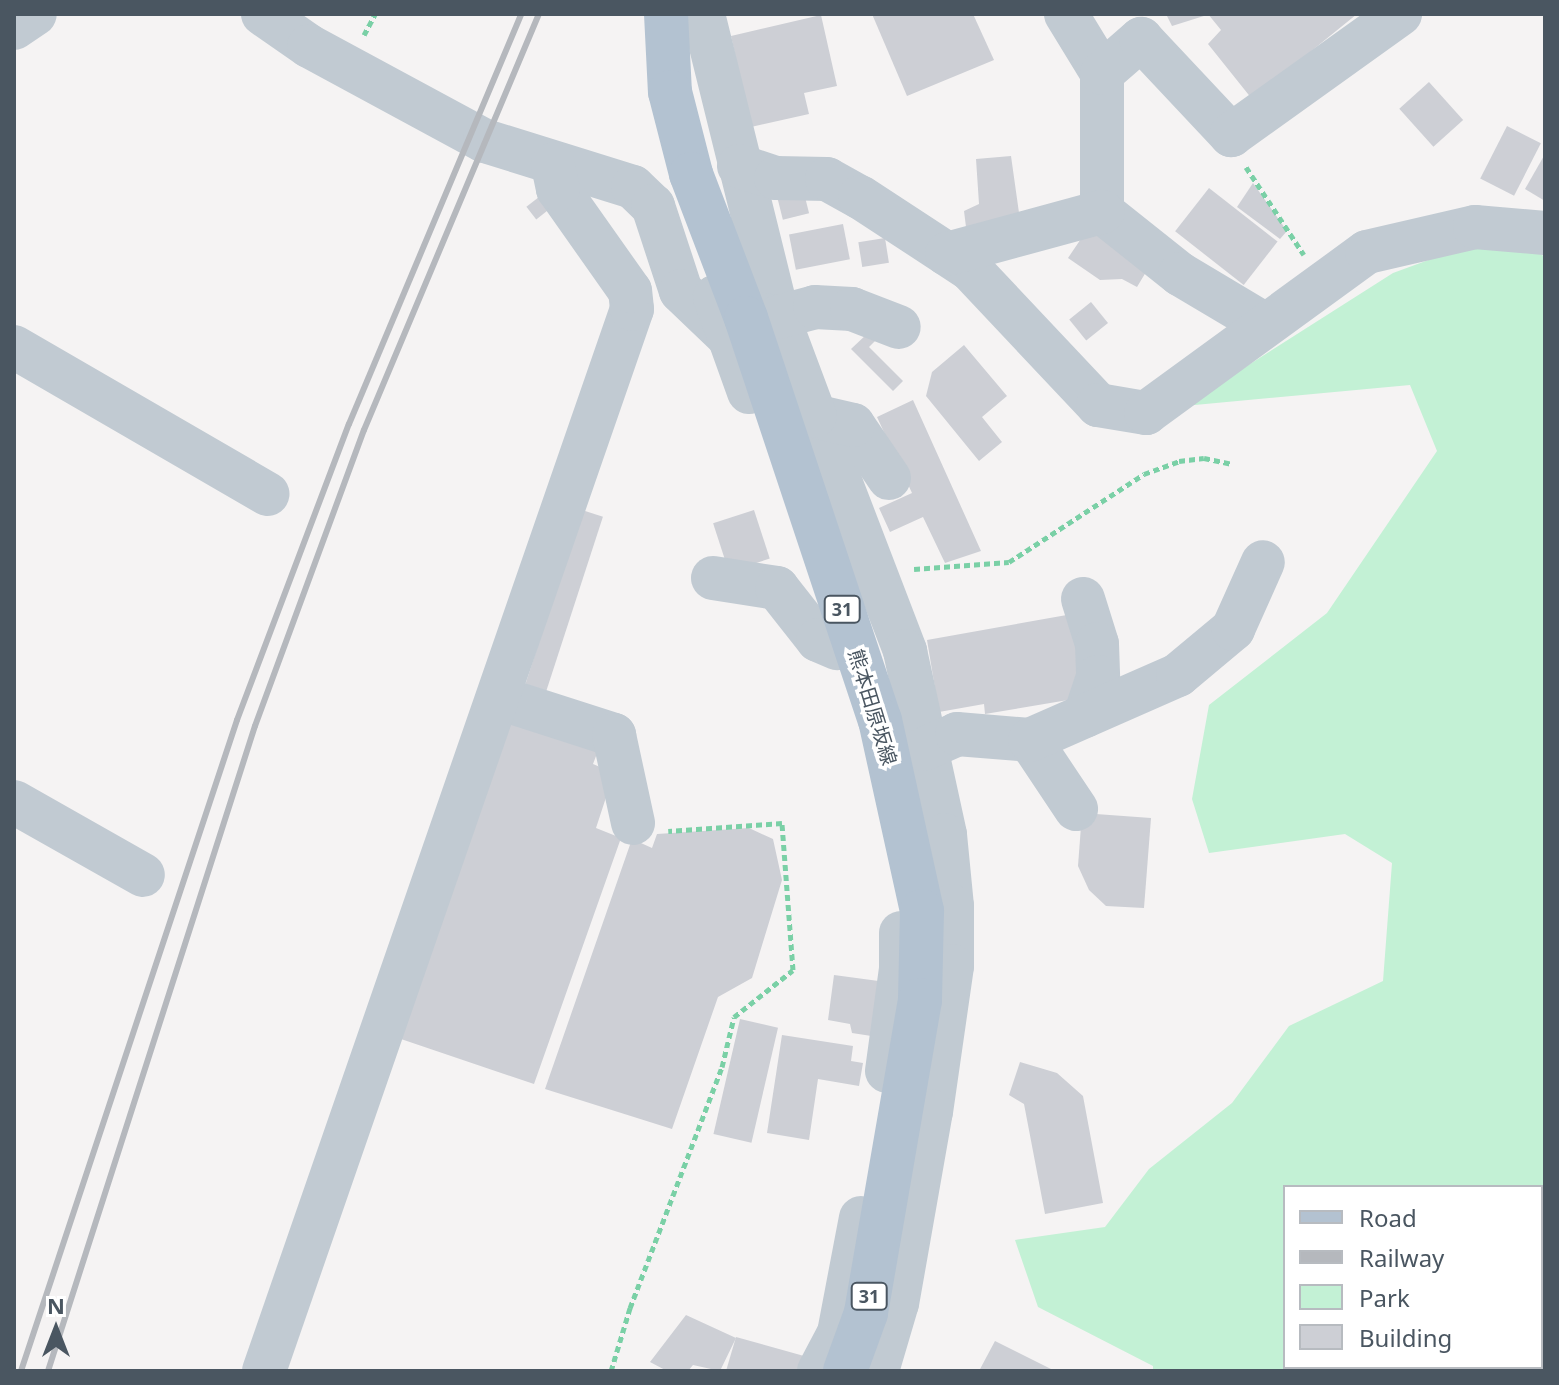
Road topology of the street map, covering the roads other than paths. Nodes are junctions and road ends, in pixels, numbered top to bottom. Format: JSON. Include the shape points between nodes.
{"nodes":[{"id":1,"x":35,"y":14,"type":"edge"},
{"id":2,"x":263,"y":14,"type":"edge"},
{"id":3,"x":666,"y":14,"type":"edge"},
{"id":4,"x":703,"y":14,"type":"edge"},
{"id":5,"x":1066,"y":14,"type":"edge"},
{"id":6,"x":1400,"y":14,"type":"edge"},
{"id":7,"x":1137,"y":26,"type":"edge"},
{"id":8,"x":14,"y":28,"type":"edge"},
{"id":9,"x":1102,"y":73,"type":"junction"},
{"id":10,"x":553,"y":165,"type":"junction"},
{"id":11,"x":739,"y":166,"type":"junction"},
{"id":12,"x":1102,"y":212,"type":"junction"},
{"id":13,"x":1545,"y":233,"type":"edge"},
{"id":14,"x":947,"y":254,"type":"junction"},
{"id":15,"x":746,"y":314,"type":"junction"},
{"id":16,"x":1264,"y":324,"type":"junction"},
{"id":17,"x":899,"y":327,"type":"dead end"},
{"id":18,"x":14,"y":347,"type":"edge"},
{"id":19,"x":815,"y":416,"type":"junction"},
{"id":20,"x":889,"y":478,"type":"dead end"},
{"id":21,"x":268,"y":494,"type":"dead end"},
{"id":22,"x":1263,"y":562,"type":"dead end"},
{"id":23,"x":713,"y":578,"type":"dead end"},
{"id":24,"x":1083,"y":599,"type":"dead end"},
{"id":25,"x":837,"y":648,"type":"junction"},
{"id":26,"x":499,"y":698,"type":"junction"},
{"id":27,"x":1085,"y":716,"type":"junction"},
{"id":28,"x":1030,"y":740,"type":"junction"},
{"id":29,"x":924,"y":749,"type":"junction"},
{"id":30,"x":14,"y":802,"type":"edge"},
{"id":31,"x":1076,"y":809,"type":"dead end"},
{"id":32,"x":633,"y":823,"type":"road end"},
{"id":33,"x":143,"y":875,"type":"dead end"},
{"id":34,"x":896,"y":1223,"type":"junction"},
{"id":35,"x":264,"y":1371,"type":"edge"},
{"id":36,"x":819,"y":1371,"type":"edge"},
{"id":37,"x":845,"y":1371,"type":"edge"},
{"id":38,"x":877,"y":1371,"type":"edge"},
{"id":39,"x":903,"y":1371,"type":"edge"}],
"edges":[{"from":1,"to":8,"type":"street"},
{"from":2,"to":10,"type":"street","via":[[309,46],[435,116]]},
{"from":3,"to":15,"type":"main road","name":"熊本田原坂線","number":"31","via":[[670,92],[691,174]]},
{"from":4,"to":11,"type":"street"},
{"from":5,"to":9,"type":"street"},
{"from":6,"to":7,"type":"street","via":[[1231,135]]},
{"from":7,"to":9,"type":"street"},
{"from":9,"to":12,"type":"street"},
{"from":10,"to":15,"type":"street","via":[[633,187],[653,206],[681,291]]},
{"from":10,"to":26,"type":"street","via":[[558,189],[630,291],[632,309]]},
{"from":11,"to":14,"type":"street","via":[[776,178],[827,179]]},
{"from":11,"to":15,"type":"street"},
{"from":12,"to":14,"type":"street"},
{"from":12,"to":16,"type":"street","via":[[1180,274]]},
{"from":13,"to":16,"type":"street","via":[[1475,227],[1367,252]]},
{"from":14,"to":16,"type":"street","via":[[970,269],[1098,405],[1111,408],[1146,413]]},
{"from":15,"to":17,"type":"street","via":[[852,309]]},
{"from":15,"to":19,"type":"street"},
{"from":15,"to":25,"type":"street"},
{"from":15,"to":34,"type":"main road","name":"熊本田原坂線","number":"31","via":[[880,720],[922,911],[920,1000]]},
{"from":18,"to":21,"type":"street"},
{"from":19,"to":20,"type":"street","via":[[853,425]]},
{"from":19,"to":29,"type":"street","via":[[905,651]]},
{"from":22,"to":27,"type":"street","via":[[1233,629],[1178,675]]},
{"from":23,"to":25,"type":"street","via":[[777,588],[818,640]]},
{"from":24,"to":27,"type":"street","via":[[1097,644],[1098,677]]},
{"from":25,"to":36,"type":"street","via":[[888,817],[900,897],[901,969],[839,1333]]},
{"from":26,"to":32,"type":"street","via":[[614,735]]},
{"from":26,"to":35,"type":"street"},
{"from":27,"to":28,"type":"street"},
{"from":28,"to":29,"type":"street","via":[[957,734]]},
{"from":28,"to":31,"type":"street"},
{"from":29,"to":34,"type":"street","via":[[945,835],[952,966]]},
{"from":30,"to":33,"type":"street"},
{"from":34,"to":37,"type":"main road","name":"熊本田原坂線","number":"31"},
{"from":34,"to":38,"type":"street","via":[[897,1303]]},
{"from":34,"to":39,"type":"street","via":[[927,1264]]}]}
